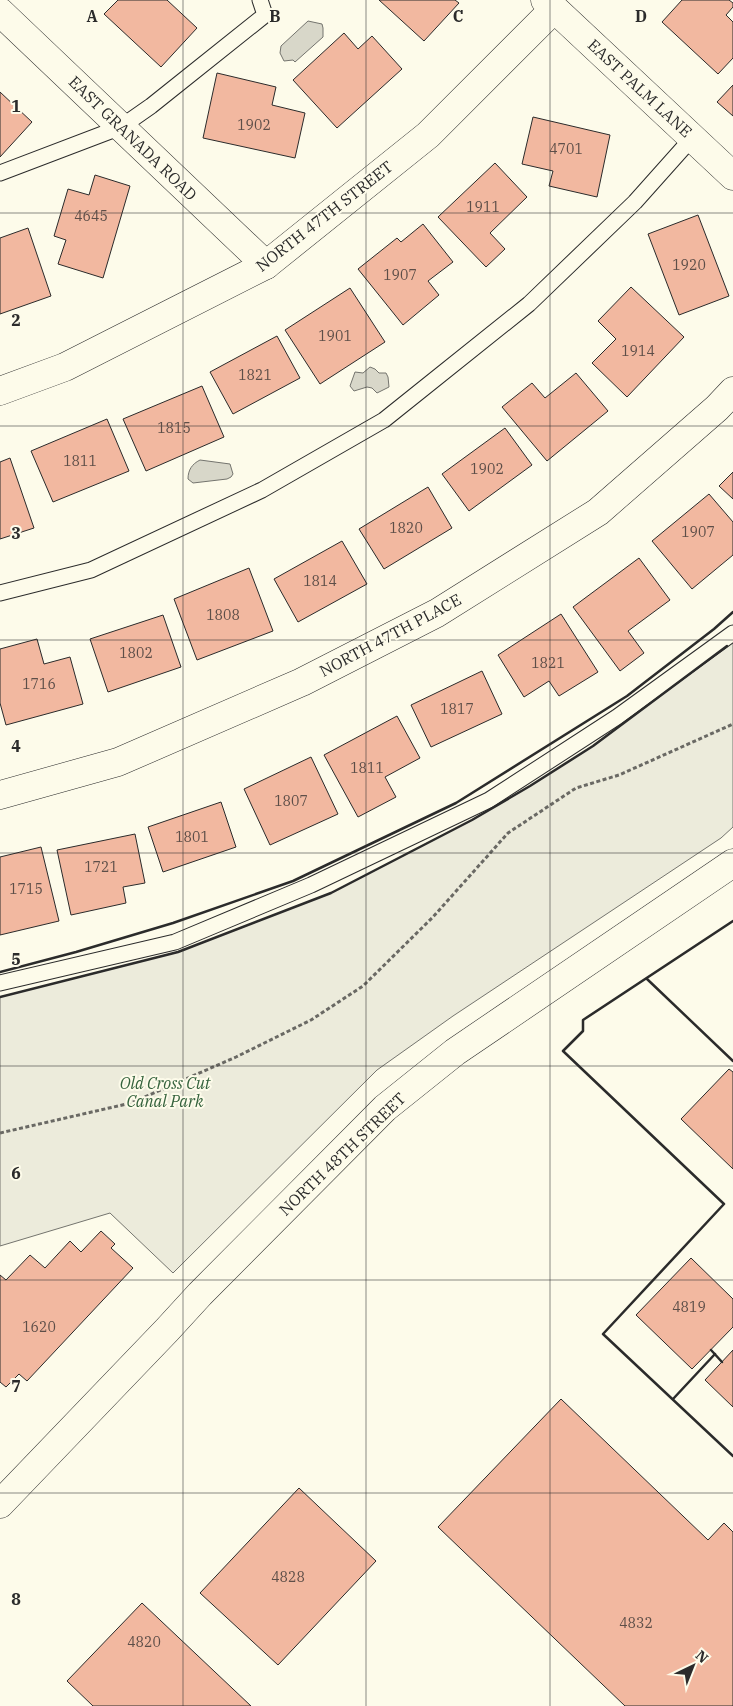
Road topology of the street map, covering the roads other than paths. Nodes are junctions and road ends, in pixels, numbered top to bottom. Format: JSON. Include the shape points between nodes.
{"nodes":[{"id":1,"x":260,"y":0,"type":"edge"},
{"id":2,"x":550,"y":4,"type":"edge"},
{"id":3,"x":0,"y":12,"type":"edge"},
{"id":4,"x":121,"y":127,"type":"junction"},
{"id":5,"x":693,"y":137,"type":"junction"},
{"id":6,"x":0,"y":173,"type":"edge"},
{"id":7,"x":733,"y":176,"type":"edge"},
{"id":8,"x":266,"y":265,"type":"junction"},
{"id":9,"x":0,"y":391,"type":"edge"},
{"id":10,"x":733,"y":391,"type":"edge"},
{"id":11,"x":0,"y":593,"type":"edge"},
{"id":12,"x":733,"y":633,"type":"edge"},
{"id":13,"x":0,"y":795,"type":"edge"},
{"id":14,"x":733,"y":863,"type":"edge"},
{"id":15,"x":0,"y":983,"type":"edge"},
{"id":16,"x":0,"y":1504,"type":"edge"}],
"edges":[{"from":1,"to":4,"type":"lane","via":[[265,15]]},
{"from":2,"to":5,"type":"street","name":"EAST PALM LANE"},
{"from":2,"to":8,"type":"street","name":"NORTH 47TH STREET","via":[[428,135]]},
{"from":3,"to":4,"type":"street","name":"EAST GRANADA ROAD"},
{"from":4,"to":6,"type":"lane"},
{"from":4,"to":8,"type":"street","name":"EAST GRANADA ROAD"},
{"from":5,"to":7,"type":"street","name":"EAST PALM LANE"},
{"from":5,"to":11,"type":"lane","via":[[634,202],[529,304],[384,420],[262,490],[91,570]]},
{"from":8,"to":9,"type":"street","name":"NORTH 47TH STREET","via":[[65,367]]},
{"from":10,"to":13,"type":"street","name":"NORTH 47TH PLACE","via":[[598,512],[437,613],[302,682],[118,762]]},
{"from":12,"to":15,"type":"lane","via":[[617,717],[489,800],[329,876],[175,942]]},
{"from":14,"to":16,"type":"street","name":"NORTH 48TH STREET","via":[[455,1052],[385,1108],[200,1294]]}]}
